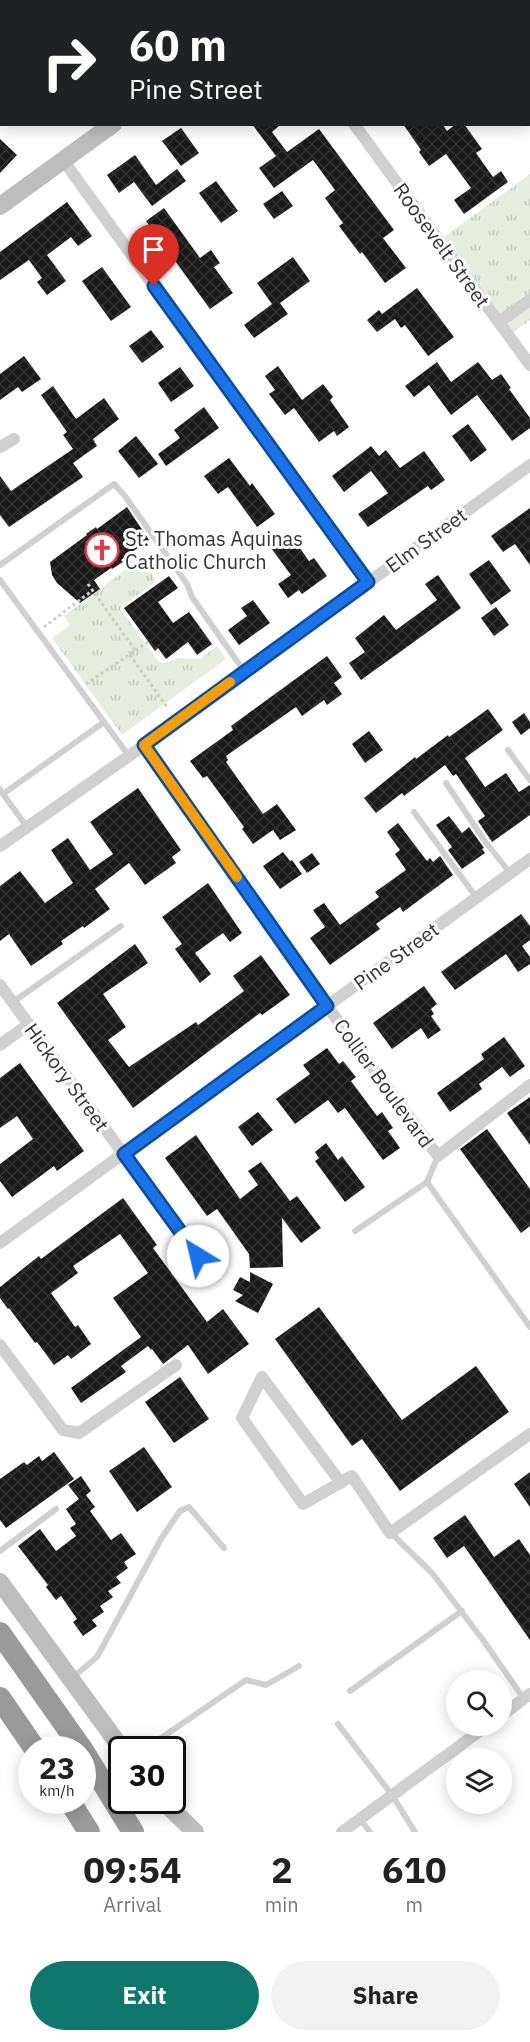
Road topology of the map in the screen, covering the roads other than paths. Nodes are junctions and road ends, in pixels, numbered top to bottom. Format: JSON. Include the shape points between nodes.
{"nodes":[{"id":1,"x":110,"y":126,"type":"edge"},
{"id":2,"x":355,"y":126,"type":"edge"},
{"id":3,"x":63,"y":160,"type":"junction"},
{"id":4,"x":0,"y":206,"type":"edge"},
{"id":5,"x":530,"y":300,"type":"edge"},
{"id":6,"x":499,"y":322,"type":"junction"},
{"id":7,"x":530,"y":365,"type":"edge"},
{"id":8,"x":14,"y":439,"type":"dead end"},
{"id":9,"x":0,"y":447,"type":"edge"},
{"id":10,"x":530,"y":465,"type":"edge"},
{"id":11,"x":0,"y":566,"type":"edge"},
{"id":12,"x":0,"y":580,"type":"edge"},
{"id":13,"x":368,"y":582,"type":"junction"},
{"id":14,"x":244,"y":671,"type":"junction"},
{"id":15,"x":104,"y":722,"type":"junction"},
{"id":16,"x":144,"y":745,"type":"junction"},
{"id":17,"x":508,"y":750,"type":"dead end"},
{"id":18,"x":129,"y":756,"type":"junction"},
{"id":19,"x":530,"y":780,"type":"edge"},
{"id":20,"x":446,"y":783,"type":"dead end"},
{"id":21,"x":2,"y":792,"type":"edge"},
{"id":22,"x":414,"y":812,"type":"dead end"},
{"id":23,"x":27,"y":826,"type":"junction"},
{"id":24,"x":0,"y":846,"type":"edge"},
{"id":25,"x":530,"y":859,"type":"edge"},
{"id":26,"x":510,"y":874,"type":"junction"},
{"id":27,"x":477,"y":898,"type":"junction"},
{"id":28,"x":121,"y":927,"type":"dead end"},
{"id":29,"x":0,"y":985,"type":"edge"},
{"id":30,"x":12,"y":1002,"type":"junction"},
{"id":31,"x":327,"y":1006,"type":"junction"},
{"id":32,"x":29,"y":1024,"type":"junction"},
{"id":33,"x":0,"y":1045,"type":"edge"},
{"id":34,"x":530,"y":1085,"type":"edge"},
{"id":35,"x":124,"y":1154,"type":"junction"},
{"id":36,"x":438,"y":1156,"type":"junction"},
{"id":37,"x":427,"y":1182,"type":"junction"},
{"id":38,"x":356,"y":1231,"type":"dead end"},
{"id":39,"x":0,"y":1243,"type":"edge"},
{"id":40,"x":198,"y":1256,"type":"dead end"},
{"id":41,"x":530,"y":1327,"type":"edge"},
{"id":42,"x":0,"y":1345,"type":"edge"},
{"id":43,"x":176,"y":1365,"type":"dead end"},
{"id":44,"x":530,"y":1434,"type":"edge"},
{"id":45,"x":341,"y":1483,"type":"junction"},
{"id":46,"x":56,"y":1509,"type":"dead end"},
{"id":47,"x":390,"y":1533,"type":"junction"},
{"id":48,"x":224,"y":1548,"type":"dead end"},
{"id":49,"x":0,"y":1551,"type":"edge"},
{"id":50,"x":0,"y":1582,"type":"edge"},
{"id":51,"x":462,"y":1611,"type":"junction"},
{"id":52,"x":0,"y":1633,"type":"edge"},
{"id":53,"x":299,"y":1666,"type":"dead end"},
{"id":54,"x":72,"y":1679,"type":"junction"},
{"id":55,"x":350,"y":1691,"type":"dead end"},
{"id":56,"x":527,"y":1696,"type":"edge"},
{"id":57,"x":0,"y":1698,"type":"edge"},
{"id":58,"x":512,"y":1708,"type":"edge"},
{"id":59,"x":338,"y":1724,"type":"dead end"},
{"id":60,"x":26,"y":1736,"type":"edge"},
{"id":61,"x":73,"y":1736,"type":"edge"},
{"id":62,"x":113,"y":1736,"type":"edge"},
{"id":63,"x":164,"y":1736,"type":"edge"},
{"id":64,"x":473,"y":1736,"type":"edge"},
{"id":65,"x":96,"y":1772,"type":"edge"},
{"id":66,"x":392,"y":1795,"type":"junction"},
{"id":67,"x":78,"y":1814,"type":"edge"},
{"id":68,"x":176,"y":1814,"type":"edge"},
{"id":69,"x":360,"y":1819,"type":"junction"},
{"id":70,"x":89,"y":1832,"type":"edge"},
{"id":71,"x":133,"y":1832,"type":"edge"},
{"id":72,"x":195,"y":1832,"type":"edge"},
{"id":73,"x":342,"y":1832,"type":"edge"},
{"id":74,"x":370,"y":1832,"type":"edge"},
{"id":75,"x":415,"y":1832,"type":"edge"}],
"edges":[{"from":1,"to":3,"type":"street"},
{"from":2,"to":6,"type":"street","name":"Roosevelt Street"},
{"from":3,"to":4,"type":"street"},
{"from":3,"to":13,"type":"street"},
{"from":5,"to":6,"type":"street"},
{"from":6,"to":7,"type":"street","name":"Roosevelt Street"},
{"from":8,"to":9,"type":"street"},
{"from":10,"to":13,"type":"street","name":"Elm Street"},
{"from":11,"to":14,"type":"lane","via":[[114,484]]},
{"from":12,"to":15,"type":"lane"},
{"from":13,"to":14,"type":"street","name":"Elm Street"},
{"from":14,"to":16,"type":"street","name":"Elm Street"},
{"from":15,"to":18,"type":"lane"},
{"from":15,"to":21,"type":"lane"},
{"from":16,"to":18,"type":"street","name":"Elm Street"},
{"from":16,"to":31,"type":"street","name":"Collier Boulevard"},
{"from":17,"to":19,"type":"lane"},
{"from":18,"to":23,"type":"street","name":"Elm Street"},
{"from":20,"to":26,"type":"lane"},
{"from":21,"to":23,"type":"lane"},
{"from":22,"to":27,"type":"lane"},
{"from":23,"to":24,"type":"street","name":"Elm Street"},
{"from":25,"to":26,"type":"street","name":"Pine Street"},
{"from":26,"to":27,"type":"street","name":"Pine Street"},
{"from":27,"to":31,"type":"street","name":"Pine Street"},
{"from":28,"to":30,"type":"lane"},
{"from":29,"to":30,"type":"street","name":"Hickory Street"},
{"from":30,"to":32,"type":"street","name":"Hickory Street"},
{"from":31,"to":35,"type":"street","name":"Pine Street"},
{"from":31,"to":36,"type":"street","name":"Collier Boulevard"},
{"from":32,"to":33,"type":"street"},
{"from":32,"to":35,"type":"street","name":"Hickory Street"},
{"from":34,"to":36,"type":"street","name":"Collier Boulevard"},
{"from":35,"to":39,"type":"street","name":"Pine Street"},
{"from":35,"to":40,"type":"street","name":"Hickory Street"},
{"from":36,"to":37,"type":"lane","name":"Collier Boulevard"},
{"from":37,"to":38,"type":"lane"},
{"from":37,"to":41,"type":"lane"},
{"from":42,"to":43,"type":"street","via":[[63,1430],[79,1433]]},
{"from":44,"to":47,"type":"street"},
{"from":45,"to":45,"type":"street","via":[[303,1504],[242,1418],[262,1377]]},
{"from":45,"to":47,"type":"street","via":[[352,1476]]},
{"from":46,"to":49,"type":"lane"},
{"from":47,"to":51,"type":"lane","via":[[432,1573]]},
{"from":48,"to":54,"type":"lane","via":[[189,1508],[180,1511],[97,1658]]},
{"from":50,"to":54,"type":"street"},
{"from":51,"to":55,"type":"lane"},
{"from":51,"to":56,"type":"lane"},
{"from":52,"to":61,"type":"highway"},
{"from":53,"to":63,"type":"lane","via":[[266,1685],[246,1680]]},
{"from":54,"to":62,"type":"street"},
{"from":56,"to":58,"type":"street"},
{"from":57,"to":60,"type":"highway"},
{"from":59,"to":66,"type":"lane"},
{"from":64,"to":66,"type":"street"},
{"from":65,"to":71,"type":"highway"},
{"from":66,"to":69,"type":"street"},
{"from":66,"to":75,"type":"lane"},
{"from":67,"to":70,"type":"highway"},
{"from":68,"to":72,"type":"street"},
{"from":69,"to":73,"type":"street"},
{"from":69,"to":74,"type":"lane"}]}
